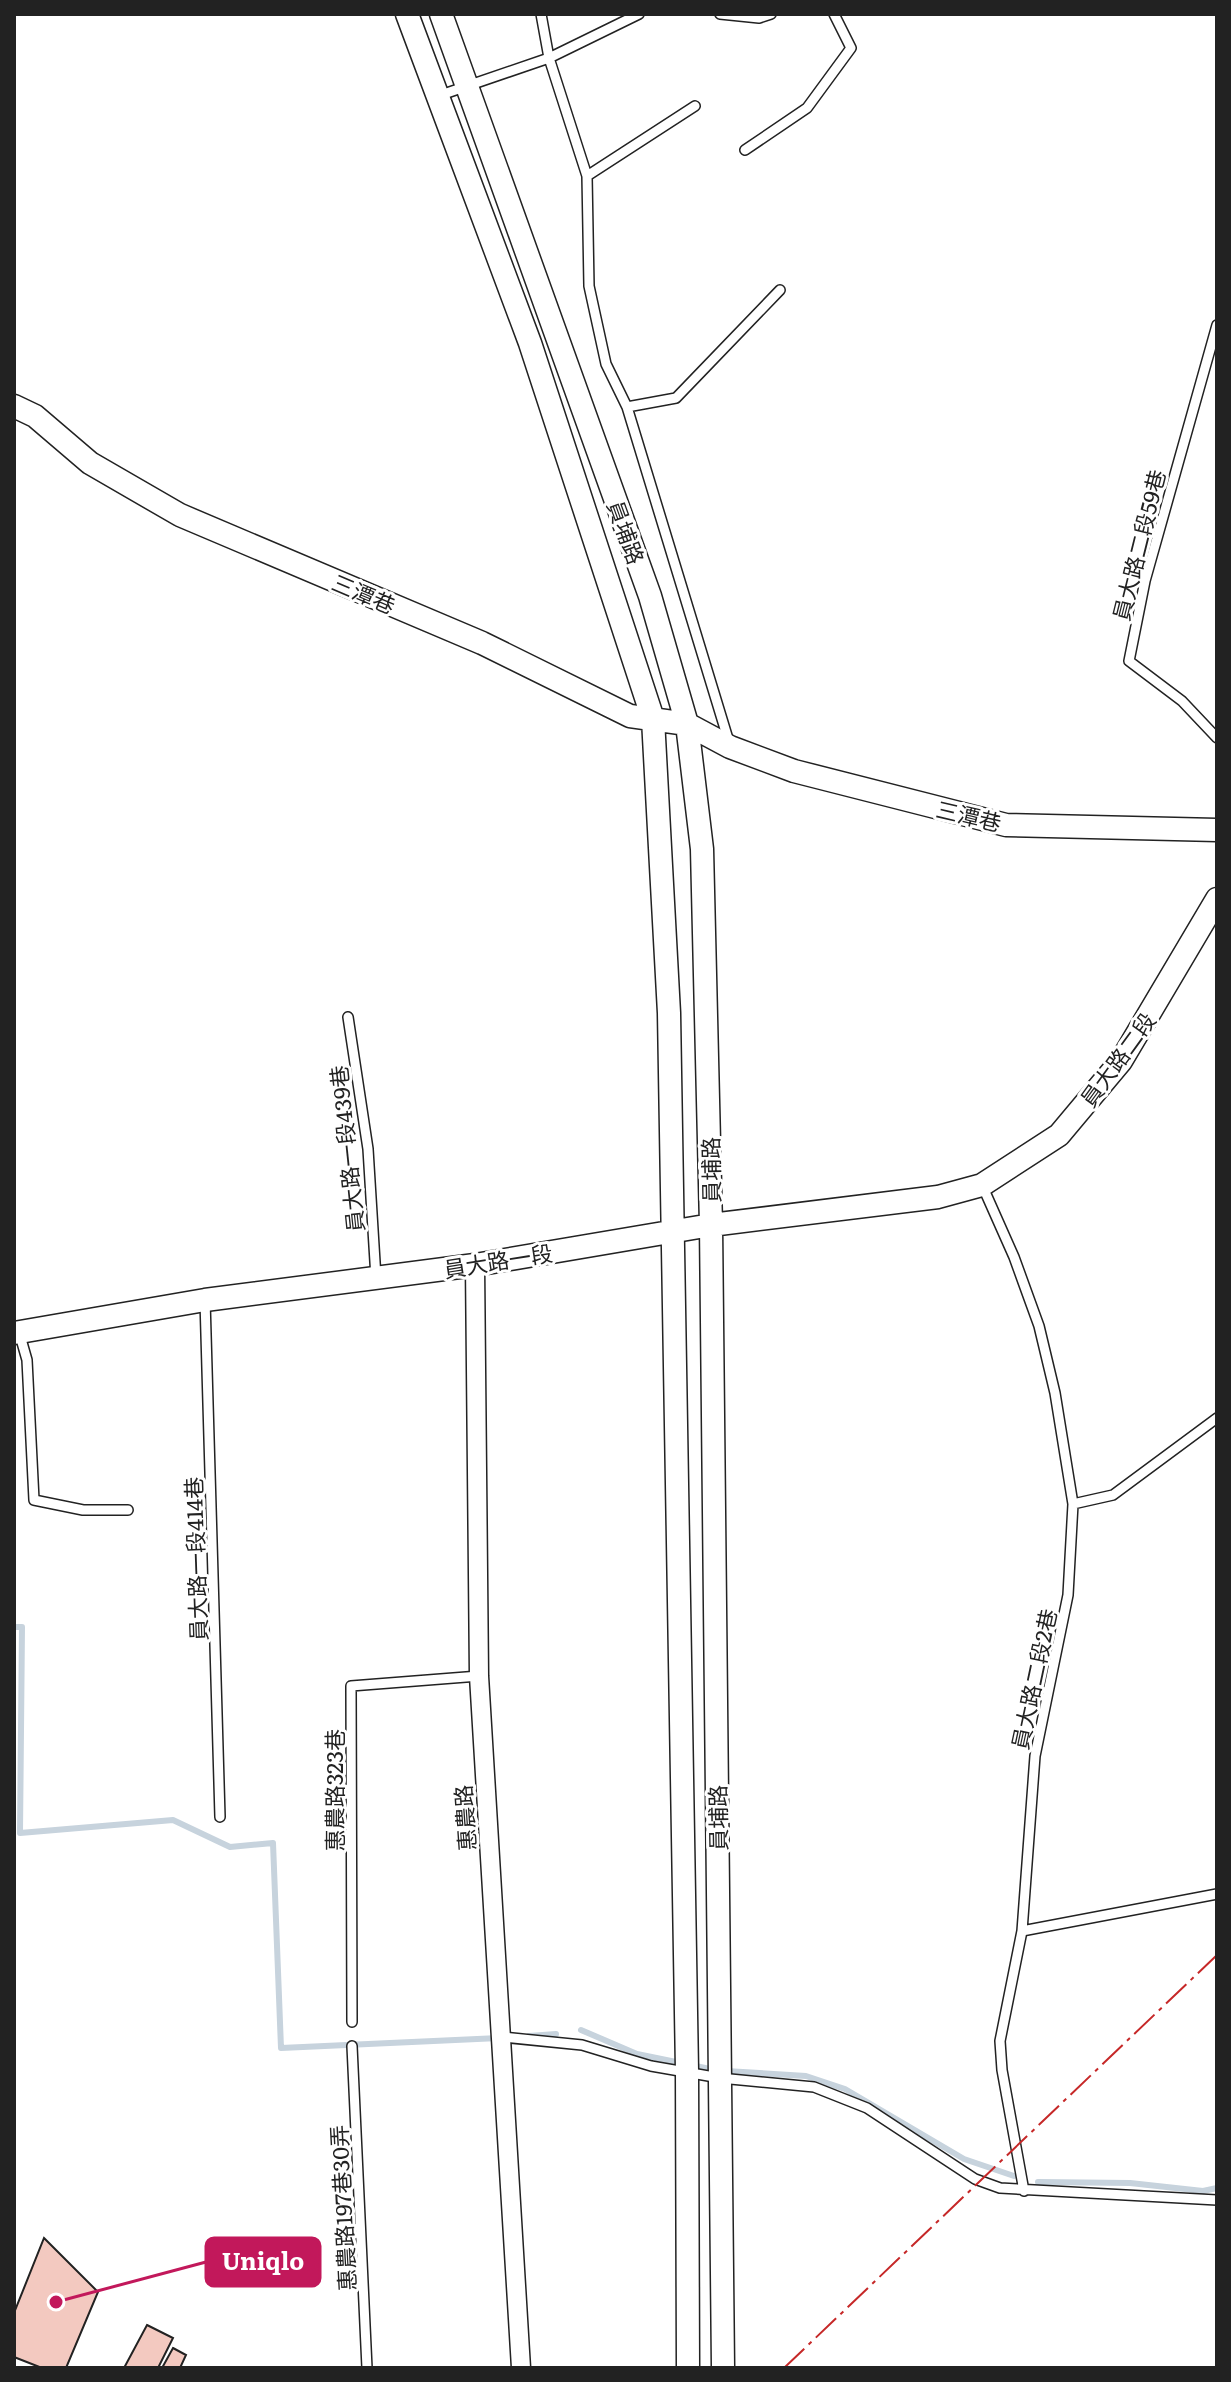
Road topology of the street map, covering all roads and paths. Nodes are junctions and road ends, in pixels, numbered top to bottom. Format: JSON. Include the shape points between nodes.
{"nodes":[{"id":1,"x":407,"y":14,"type":"edge"},
{"id":2,"x":441,"y":14,"type":"edge"},
{"id":3,"x":541,"y":14,"type":"edge"},
{"id":4,"x":639,"y":14,"type":"edge"},
{"id":5,"x":720,"y":14,"type":"edge"},
{"id":6,"x":771,"y":14,"type":"edge"},
{"id":7,"x":834,"y":14,"type":"edge"},
{"id":8,"x":549,"y":58,"type":"junction"},
{"id":9,"x":467,"y":84,"type":"junction"},
{"id":10,"x":438,"y":96,"type":"junction"},
{"id":11,"x":695,"y":106,"type":"dead end"},
{"id":12,"x":745,"y":150,"type":"dead end"},
{"id":13,"x":587,"y":176,"type":"junction"},
{"id":14,"x":780,"y":290,"type":"dead end"},
{"id":15,"x":1217,"y":325,"type":"edge"},
{"id":16,"x":14,"y":406,"type":"edge"},
{"id":17,"x":627,"y":407,"type":"junction"},
{"id":18,"x":653,"y":719,"type":"junction"},
{"id":19,"x":687,"y":724,"type":"junction"},
{"id":20,"x":1217,"y":738,"type":"edge"},
{"id":21,"x":730,"y":747,"type":"junction"},
{"id":22,"x":1217,"y":830,"type":"edge"},
{"id":23,"x":1217,"y":899,"type":"edge"},
{"id":24,"x":348,"y":1017,"type":"dead end"},
{"id":25,"x":982,"y":1185,"type":"junction"},
{"id":26,"x":711,"y":1225,"type":"junction"},
{"id":27,"x":670,"y":1232,"type":"junction"},
{"id":28,"x":475,"y":1265,"type":"junction"},
{"id":29,"x":376,"y":1278,"type":"junction"},
{"id":30,"x":205,"y":1300,"type":"junction"},
{"id":31,"x":16,"y":1332,"type":"edge"},
{"id":32,"x":1217,"y":1418,"type":"edge"},
{"id":33,"x":1073,"y":1504,"type":"junction"},
{"id":34,"x":128,"y":1510,"type":"dead end"},
{"id":35,"x":479,"y":1676,"type":"junction"},
{"id":36,"x":220,"y":1817,"type":"dead end"},
{"id":37,"x":1217,"y":1894,"type":"edge"},
{"id":38,"x":1022,"y":1931,"type":"junction"},
{"id":39,"x":352,"y":2022,"type":"dead end"},
{"id":40,"x":502,"y":2037,"type":"junction"},
{"id":41,"x":352,"y":2046,"type":"dead end"},
{"id":42,"x":687,"y":2071,"type":"junction"},
{"id":43,"x":720,"y":2078,"type":"junction"},
{"id":44,"x":1024,"y":2191,"type":"junction"},
{"id":45,"x":1217,"y":2200,"type":"edge"},
{"id":46,"x":367,"y":2368,"type":"edge"},
{"id":47,"x":521,"y":2368,"type":"edge"},
{"id":48,"x":688,"y":2368,"type":"edge"},
{"id":49,"x":723,"y":2368,"type":"edge"}],
"edges":[{"from":1,"to":10,"type":"street","name":"員埔路"},
{"from":2,"to":9,"type":"street","name":"員埔路"},
{"from":3,"to":8,"type":"lane"},
{"from":4,"to":8,"type":"lane"},
{"from":5,"to":6,"type":"lane"},
{"from":7,"to":12,"type":"lane","via":[[851,48],[807,108]]},
{"from":8,"to":9,"type":"lane"},
{"from":8,"to":13,"type":"lane"},
{"from":9,"to":10,"type":"lane"},
{"from":9,"to":19,"type":"street","name":"員埔路","via":[[650,596]]},
{"from":10,"to":18,"type":"street","name":"員埔路","via":[[530,343]]},
{"from":11,"to":13,"type":"lane"},
{"from":13,"to":17,"type":"lane","via":[[589,286],[606,364]]},
{"from":14,"to":17,"type":"lane","via":[[676,398]]},
{"from":15,"to":20,"type":"lane","name":"員大路二段59巷","via":[[1145,581],[1129,661],[1182,701]]},
{"from":16,"to":18,"type":"street","name":"三潭巷","via":[[35,416],[90,463],[180,515],[482,643],[630,716]]},
{"from":17,"to":21,"type":"lane"},
{"from":18,"to":19,"type":"street","name":"三潭巷"},
{"from":18,"to":27,"type":"street","name":"員埔路","via":[[669,1013]]},
{"from":19,"to":21,"type":"street","name":"三潭巷"},
{"from":19,"to":26,"type":"street","name":"員埔路","via":[[702,849]]},
{"from":21,"to":22,"type":"street","name":"三潭巷","via":[[794,771],[1006,825]]},
{"from":23,"to":25,"type":"street","name":"員大路二段","via":[[1112,1072],[1059,1135]]},
{"from":24,"to":29,"type":"lane","name":"員大路一段439巷","via":[[368,1149]]},
{"from":25,"to":26,"type":"street","name":"員大路一段","via":[[938,1197]]},
{"from":25,"to":33,"type":"lane","name":"員大路二段2巷","via":[[1039,1326]]},
{"from":26,"to":27,"type":"street","name":"員大路一段"},
{"from":26,"to":43,"type":"street","name":"員埔路"},
{"from":27,"to":28,"type":"street","name":"員大路一段"},
{"from":27,"to":42,"type":"street","name":"員埔路"},
{"from":28,"to":29,"type":"street","name":"員大路一段"},
{"from":28,"to":35,"type":"street","name":"惠農路"},
{"from":29,"to":30,"type":"street","name":"員大路一段"},
{"from":30,"to":31,"type":"street","name":"員大路一段"},
{"from":30,"to":36,"type":"lane","name":"員大路一段414巷"},
{"from":31,"to":34,"type":"lane","via":[[27,1360],[34,1500],[83,1510]]},
{"from":32,"to":33,"type":"lane","via":[[1113,1495]]},
{"from":33,"to":38,"type":"lane","name":"員大路二段2巷","via":[[1068,1595],[1035,1756]]},
{"from":35,"to":39,"type":"lane","name":"惠農路323巷","via":[[351,1686]]},
{"from":35,"to":40,"type":"street","name":"惠農路"},
{"from":37,"to":38,"type":"lane"},
{"from":38,"to":44,"type":"lane","name":"員大路二段2巷","via":[[1000,2056]]},
{"from":40,"to":42,"type":"lane","via":[[582,2045]]},
{"from":40,"to":47,"type":"street","name":"惠農路"},
{"from":41,"to":46,"type":"lane","name":"惠農路197巷30弄"},
{"from":42,"to":43,"type":"lane"},
{"from":42,"to":48,"type":"street","name":"員埔路"},
{"from":43,"to":44,"type":"lane","via":[[790,2082],[832,2092],[867,2108],[975,2179]]},
{"from":43,"to":49,"type":"street","name":"員埔路"},
{"from":44,"to":45,"type":"lane"}]}
